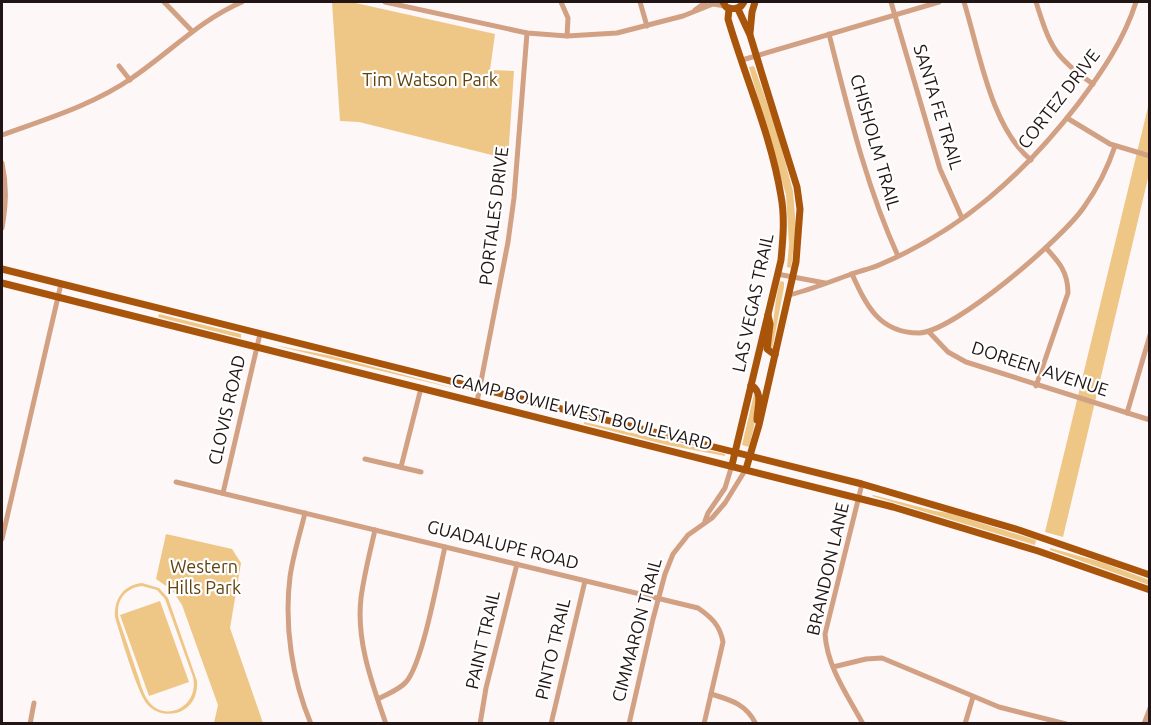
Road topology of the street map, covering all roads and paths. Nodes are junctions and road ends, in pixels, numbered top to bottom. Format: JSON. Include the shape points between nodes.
{"nodes":[{"id":1,"x":164,"y":2,"type":"edge"},
{"id":2,"x":242,"y":2,"type":"edge"},
{"id":3,"x":387,"y":2,"type":"edge"},
{"id":4,"x":561,"y":2,"type":"edge"},
{"id":5,"x":640,"y":2,"type":"edge"},
{"id":6,"x":706,"y":2,"type":"edge"},
{"id":7,"x":755,"y":2,"type":"edge"},
{"id":8,"x":891,"y":2,"type":"edge"},
{"id":9,"x":939,"y":2,"type":"edge"},
{"id":10,"x":964,"y":2,"type":"edge"},
{"id":11,"x":1036,"y":2,"type":"edge"},
{"id":12,"x":1136,"y":2,"type":"edge"},
{"id":13,"x":743,"y":3,"type":"edge"},
{"id":14,"x":726,"y":5,"type":"edge"},
{"id":15,"x":471,"y":11,"type":"dead end"},
{"id":16,"x":694,"y":11,"type":"junction"},
{"id":17,"x":895,"y":15,"type":"junction"},
{"id":18,"x":468,"y":21,"type":"junction"},
{"id":19,"x":647,"y":26,"type":"junction"},
{"id":20,"x":192,"y":31,"type":"junction"},
{"id":21,"x":527,"y":33,"type":"junction"},
{"id":22,"x":829,"y":34,"type":"junction"},
{"id":23,"x":750,"y":35,"type":"junction"},
{"id":24,"x":567,"y":36,"type":"junction"},
{"id":25,"x":756,"y":56,"type":"junction"},
{"id":26,"x":742,"y":60,"type":"junction"},
{"id":27,"x":119,"y":66,"type":"dead end"},
{"id":28,"x":130,"y":80,"type":"junction"},
{"id":29,"x":1093,"y":84,"type":"junction"},
{"id":30,"x":1067,"y":118,"type":"junction"},
{"id":31,"x":2,"y":135,"type":"edge"},
{"id":32,"x":1115,"y":146,"type":"junction"},
{"id":33,"x":1149,"y":156,"type":"edge"},
{"id":34,"x":1031,"y":160,"type":"junction"},
{"id":35,"x":2,"y":163,"type":"edge"},
{"id":36,"x":962,"y":218,"type":"junction"},
{"id":37,"x":2,"y":228,"type":"edge"},
{"id":38,"x":1046,"y":248,"type":"junction"},
{"id":39,"x":898,"y":256,"type":"junction"},
{"id":40,"x":2,"y":269,"type":"edge"},
{"id":41,"x":777,"y":274,"type":"junction"},
{"id":42,"x":852,"y":274,"type":"junction"},
{"id":43,"x":793,"y":278,"type":"junction"},
{"id":44,"x":2,"y":283,"type":"edge"},
{"id":45,"x":827,"y":283,"type":"junction"},
{"id":46,"x":61,"y":284,"type":"junction"},
{"id":47,"x":789,"y":295,"type":"junction"},
{"id":48,"x":57,"y":298,"type":"junction"},
{"id":49,"x":142,"y":304,"type":"junction"},
{"id":50,"x":768,"y":315,"type":"junction"},
{"id":51,"x":139,"y":318,"type":"junction"},
{"id":52,"x":929,"y":332,"type":"junction"},
{"id":53,"x":260,"y":334,"type":"junction"},
{"id":54,"x":1149,"y":336,"type":"edge"},
{"id":55,"x":257,"y":347,"type":"junction"},
{"id":56,"x":776,"y":355,"type":"junction"},
{"id":57,"x":751,"y":385,"type":"junction"},
{"id":58,"x":1036,"y":386,"type":"junction"},
{"id":59,"x":421,"y":388,"type":"junction"},
{"id":60,"x":479,"y":388,"type":"junction"},
{"id":61,"x":477,"y":402,"type":"junction"},
{"id":62,"x":578,"y":413,"type":"junction"},
{"id":63,"x":1127,"y":413,"type":"junction"},
{"id":64,"x":1149,"y":420,"type":"edge"},
{"id":65,"x":759,"y":425,"type":"junction"},
{"id":66,"x":575,"y":426,"type":"junction"},
{"id":67,"x":736,"y":452,"type":"junction"},
{"id":68,"x":750,"y":456,"type":"junction"},
{"id":69,"x":365,"y":459,"type":"dead end"},
{"id":70,"x":732,"y":465,"type":"junction"},
{"id":71,"x":400,"y":467,"type":"junction"},
{"id":72,"x":746,"y":469,"type":"junction"},
{"id":73,"x":421,"y":472,"type":"dead end"},
{"id":74,"x":176,"y":482,"type":"dead end"},
{"id":75,"x":862,"y":484,"type":"junction"},
{"id":76,"x":223,"y":493,"type":"junction"},
{"id":77,"x":859,"y":498,"type":"junction"},
{"id":78,"x":305,"y":513,"type":"junction"},
{"id":79,"x":705,"y":521,"type":"junction"},
{"id":80,"x":375,"y":530,"type":"junction"},
{"id":81,"x":2,"y":539,"type":"edge"},
{"id":82,"x":445,"y":547,"type":"junction"},
{"id":83,"x":1077,"y":549,"type":"junction"},
{"id":84,"x":1038,"y":551,"type":"junction"},
{"id":85,"x":517,"y":564,"type":"junction"},
{"id":86,"x":1149,"y":575,"type":"edge"},
{"id":87,"x":585,"y":581,"type":"junction"},
{"id":88,"x":1149,"y":590,"type":"edge"},
{"id":89,"x":658,"y":598,"type":"junction"},
{"id":90,"x":833,"y":667,"type":"junction"},
{"id":91,"x":711,"y":694,"type":"junction"},
{"id":92,"x":974,"y":697,"type":"junction"},
{"id":93,"x":378,"y":699,"type":"junction"},
{"id":94,"x":34,"y":703,"type":"dead end"},
{"id":95,"x":1149,"y":708,"type":"edge"},
{"id":96,"x":1055,"y":722,"type":"edge"},
{"id":97,"x":30,"y":723,"type":"edge"},
{"id":98,"x":311,"y":723,"type":"edge"},
{"id":99,"x":386,"y":723,"type":"edge"},
{"id":100,"x":480,"y":723,"type":"edge"},
{"id":101,"x":551,"y":723,"type":"edge"},
{"id":102,"x":628,"y":723,"type":"edge"},
{"id":103,"x":704,"y":723,"type":"edge"},
{"id":104,"x":756,"y":723,"type":"edge"},
{"id":105,"x":864,"y":723,"type":"edge"},
{"id":106,"x":965,"y":723,"type":"edge"},
{"id":107,"x":1066,"y":723,"type":"edge"},
{"id":108,"x":1144,"y":723,"type":"edge"}],
"edges":[{"from":1,"to":20,"type":"street"},
{"from":2,"to":20,"type":"street"},
{"from":3,"to":18,"type":"street"},
{"from":4,"to":24,"type":"street","via":[[568,18]]},
{"from":5,"to":19,"type":"street"},
{"from":6,"to":16,"type":"street"},
{"from":7,"to":23,"type":"main road"},
{"from":8,"to":17,"type":"street","name":"SANTA FE TRAIL"},
{"from":9,"to":17,"type":"street"},
{"from":10,"to":34,"type":"street","via":[[999,116],[1011,138]]},
{"from":11,"to":29,"type":"street","via":[[1055,51],[1070,68]]},
{"from":12,"to":29,"type":"street","name":"CORTEZ DRIVE","via":[[1113,54]]},
{"from":13,"to":14,"type":"main road"},
{"from":13,"to":23,"type":"main road","name":"LAS VEGAS TRAIL","via":[[738,9]]},
{"from":14,"to":16,"type":"street","via":[[713,4]]},
{"from":14,"to":26,"type":"main road","name":"LAS VEGAS TRAIL"},
{"from":15,"to":18,"type":"street"},
{"from":16,"to":19,"type":"street"},
{"from":17,"to":22,"type":"street"},
{"from":17,"to":36,"type":"street","name":"SANTA FE TRAIL","via":[[940,169]]},
{"from":18,"to":21,"type":"street"},
{"from":19,"to":24,"type":"street","via":[[617,33]]},
{"from":20,"to":28,"type":"street"},
{"from":21,"to":24,"type":"street"},
{"from":21,"to":60,"type":"street","name":"PORTALES DRIVE","via":[[514,198]]},
{"from":22,"to":25,"type":"street"},
{"from":22,"to":39,"type":"street","name":"CHISHOLM TRAIL","via":[[871,184]]},
{"from":23,"to":25,"type":"main road","name":"LAS VEGAS TRAIL"},
{"from":25,"to":26,"type":"street"},
{"from":25,"to":43,"type":"main road","name":"LAS VEGAS TRAIL","via":[[800,209]]},
{"from":26,"to":41,"type":"main road","name":"LAS VEGAS TRAIL","via":[[781,195],[783,226]]},
{"from":27,"to":28,"type":"street"},
{"from":28,"to":31,"type":"street","via":[[86,103]]},
{"from":29,"to":30,"type":"street","name":"CORTEZ DRIVE"},
{"from":30,"to":32,"type":"street"},
{"from":30,"to":34,"type":"street","name":"CORTEZ DRIVE"},
{"from":32,"to":33,"type":"street"},
{"from":32,"to":38,"type":"street","via":[[1085,206]]},
{"from":34,"to":36,"type":"street","name":"CORTEZ DRIVE","via":[[1005,186]]},
{"from":35,"to":37,"type":"street","via":[[6,182]]},
{"from":36,"to":39,"type":"street","name":"CORTEZ DRIVE"},
{"from":38,"to":52,"type":"street","via":[[974,305]]},
{"from":38,"to":58,"type":"street","via":[[1064,269],[1068,293]]},
{"from":39,"to":42,"type":"street","name":"CORTEZ DRIVE"},
{"from":40,"to":46,"type":"main road","name":"CAMP BOWIE WEST BOULEVARD"},
{"from":41,"to":43,"type":"street","name":"CORTEZ DRIVE"},
{"from":41,"to":50,"type":"main road","name":"LAS VEGAS TRAIL"},
{"from":42,"to":45,"type":"street","name":"CORTEZ DRIVE"},
{"from":42,"to":52,"type":"street","via":[[874,316],[909,332]]},
{"from":43,"to":45,"type":"street","name":"CORTEZ DRIVE"},
{"from":43,"to":47,"type":"main road","name":"LAS VEGAS TRAIL"},
{"from":44,"to":48,"type":"main road","name":"CAMP BOWIE WEST BOULEVARD"},
{"from":45,"to":47,"type":"street","name":"CORTEZ DRIVE"},
{"from":46,"to":48,"type":"street"},
{"from":46,"to":49,"type":"main road","name":"CAMP BOWIE WEST BOULEVARD"},
{"from":47,"to":56,"type":"main road","name":"LAS VEGAS TRAIL"},
{"from":48,"to":51,"type":"main road","name":"CAMP BOWIE WEST BOULEVARD"},
{"from":48,"to":81,"type":"street"},
{"from":49,"to":51,"type":"main road"},
{"from":49,"to":53,"type":"main road","name":"CAMP BOWIE WEST BOULEVARD"},
{"from":50,"to":56,"type":"main road","via":[[771,324],[767,349]]},
{"from":50,"to":57,"type":"main road","name":"LAS VEGAS TRAIL"},
{"from":51,"to":55,"type":"main road","name":"CAMP BOWIE WEST BOULEVARD"},
{"from":52,"to":58,"type":"street","name":"DOREEN AVENUE","via":[[958,358]]},
{"from":53,"to":55,"type":"street","name":"CLOVIS ROAD"},
{"from":53,"to":60,"type":"main road","name":"CAMP BOWIE WEST BOULEVARD"},
{"from":54,"to":63,"type":"street"},
{"from":55,"to":59,"type":"main road","name":"CAMP BOWIE WEST BOULEVARD"},
{"from":55,"to":76,"type":"street","name":"CLOVIS ROAD"},
{"from":56,"to":65,"type":"main road","name":"LAS VEGAS TRAIL"},
{"from":57,"to":65,"type":"main road","via":[[759,394]]},
{"from":57,"to":67,"type":"main road","name":"LAS VEGAS TRAIL"},
{"from":58,"to":63,"type":"street","name":"DOREEN AVENUE"},
{"from":59,"to":61,"type":"main road","name":"CAMP BOWIE WEST BOULEVARD"},
{"from":59,"to":71,"type":"street"},
{"from":60,"to":61,"type":"street","name":"PORTALES DRIVE"},
{"from":60,"to":62,"type":"main road","name":"CAMP BOWIE WEST BOULEVARD"},
{"from":61,"to":66,"type":"main road","name":"CAMP BOWIE WEST BOULEVARD"},
{"from":62,"to":66,"type":"main road"},
{"from":62,"to":67,"type":"main road","name":"CAMP BOWIE WEST BOULEVARD"},
{"from":63,"to":64,"type":"street","name":"DOREEN AVENUE"},
{"from":65,"to":68,"type":"main road","name":"LAS VEGAS TRAIL"},
{"from":66,"to":70,"type":"main road","name":"CAMP BOWIE WEST BOULEVARD"},
{"from":67,"to":68,"type":"main road","name":"CAMP BOWIE WEST BOULEVARD"},
{"from":67,"to":70,"type":"main road","name":"LAS VEGAS TRAIL"},
{"from":68,"to":72,"type":"main road","name":"LAS VEGAS TRAIL"},
{"from":68,"to":75,"type":"main road","name":"CAMP BOWIE WEST BOULEVARD"},
{"from":69,"to":71,"type":"street"},
{"from":70,"to":72,"type":"main road","name":"CAMP BOWIE WEST BOULEVARD"},
{"from":70,"to":79,"type":"street","name":"CIMMARON TRAIL","via":[[725,488]]},
{"from":71,"to":73,"type":"street"},
{"from":72,"to":77,"type":"main road","name":"CAMP BOWIE WEST BOULEVARD"},
{"from":72,"to":79,"type":"street","name":"CIMMARON TRAIL","via":[[725,503]]},
{"from":74,"to":76,"type":"street","name":"GUADALUPE ROAD"},
{"from":75,"to":77,"type":"street","name":"BRANDON LANE"},
{"from":75,"to":83,"type":"main road","name":"CAMP BOWIE WEST BOULEVARD"},
{"from":76,"to":78,"type":"street","name":"GUADALUPE ROAD"},
{"from":77,"to":84,"type":"main road","name":"CAMP BOWIE WEST BOULEVARD"},
{"from":77,"to":90,"type":"street","name":"BRANDON LANE","via":[[825,634]]},
{"from":78,"to":80,"type":"street","name":"GUADALUPE ROAD"},
{"from":78,"to":98,"type":"street","via":[[290,578],[288,610],[296,678]]},
{"from":79,"to":89,"type":"street","name":"CIMMARON TRAIL","via":[[673,554]]},
{"from":80,"to":82,"type":"street","name":"GUADALUPE ROAD"},
{"from":80,"to":93,"type":"street","via":[[361,598],[360,628]]},
{"from":82,"to":85,"type":"street","name":"GUADALUPE ROAD"},
{"from":82,"to":93,"type":"street","via":[[414,669],[405,683]]},
{"from":83,"to":84,"type":"main road","via":[[1044,543]]},
{"from":83,"to":86,"type":"main road","name":"CAMP BOWIE WEST BOULEVARD"},
{"from":84,"to":88,"type":"main road","name":"CAMP BOWIE WEST BOULEVARD"},
{"from":85,"to":87,"type":"street","name":"GUADALUPE ROAD"},
{"from":85,"to":100,"type":"street","name":"PAINT TRAIL"},
{"from":87,"to":89,"type":"street","name":"GUADALUPE ROAD"},
{"from":87,"to":101,"type":"street","name":"PINTO TRAIL"},
{"from":89,"to":91,"type":"street","name":"GUADALUPE ROAD","via":[[698,608],[715,621],[723,642]]},
{"from":89,"to":102,"type":"street","name":"CIMMARON TRAIL"},
{"from":90,"to":92,"type":"street","via":[[882,658]]},
{"from":90,"to":105,"type":"street","name":"BRANDON LANE"},
{"from":91,"to":103,"type":"street","name":"GUADALUPE ROAD"},
{"from":91,"to":104,"type":"street","via":[[738,703]]},
{"from":92,"to":96,"type":"street"},
{"from":92,"to":106,"type":"street"},
{"from":93,"to":99,"type":"street"},
{"from":94,"to":97,"type":"street"},
{"from":95,"to":108,"type":"street"},
{"from":96,"to":107,"type":"street"}]}
